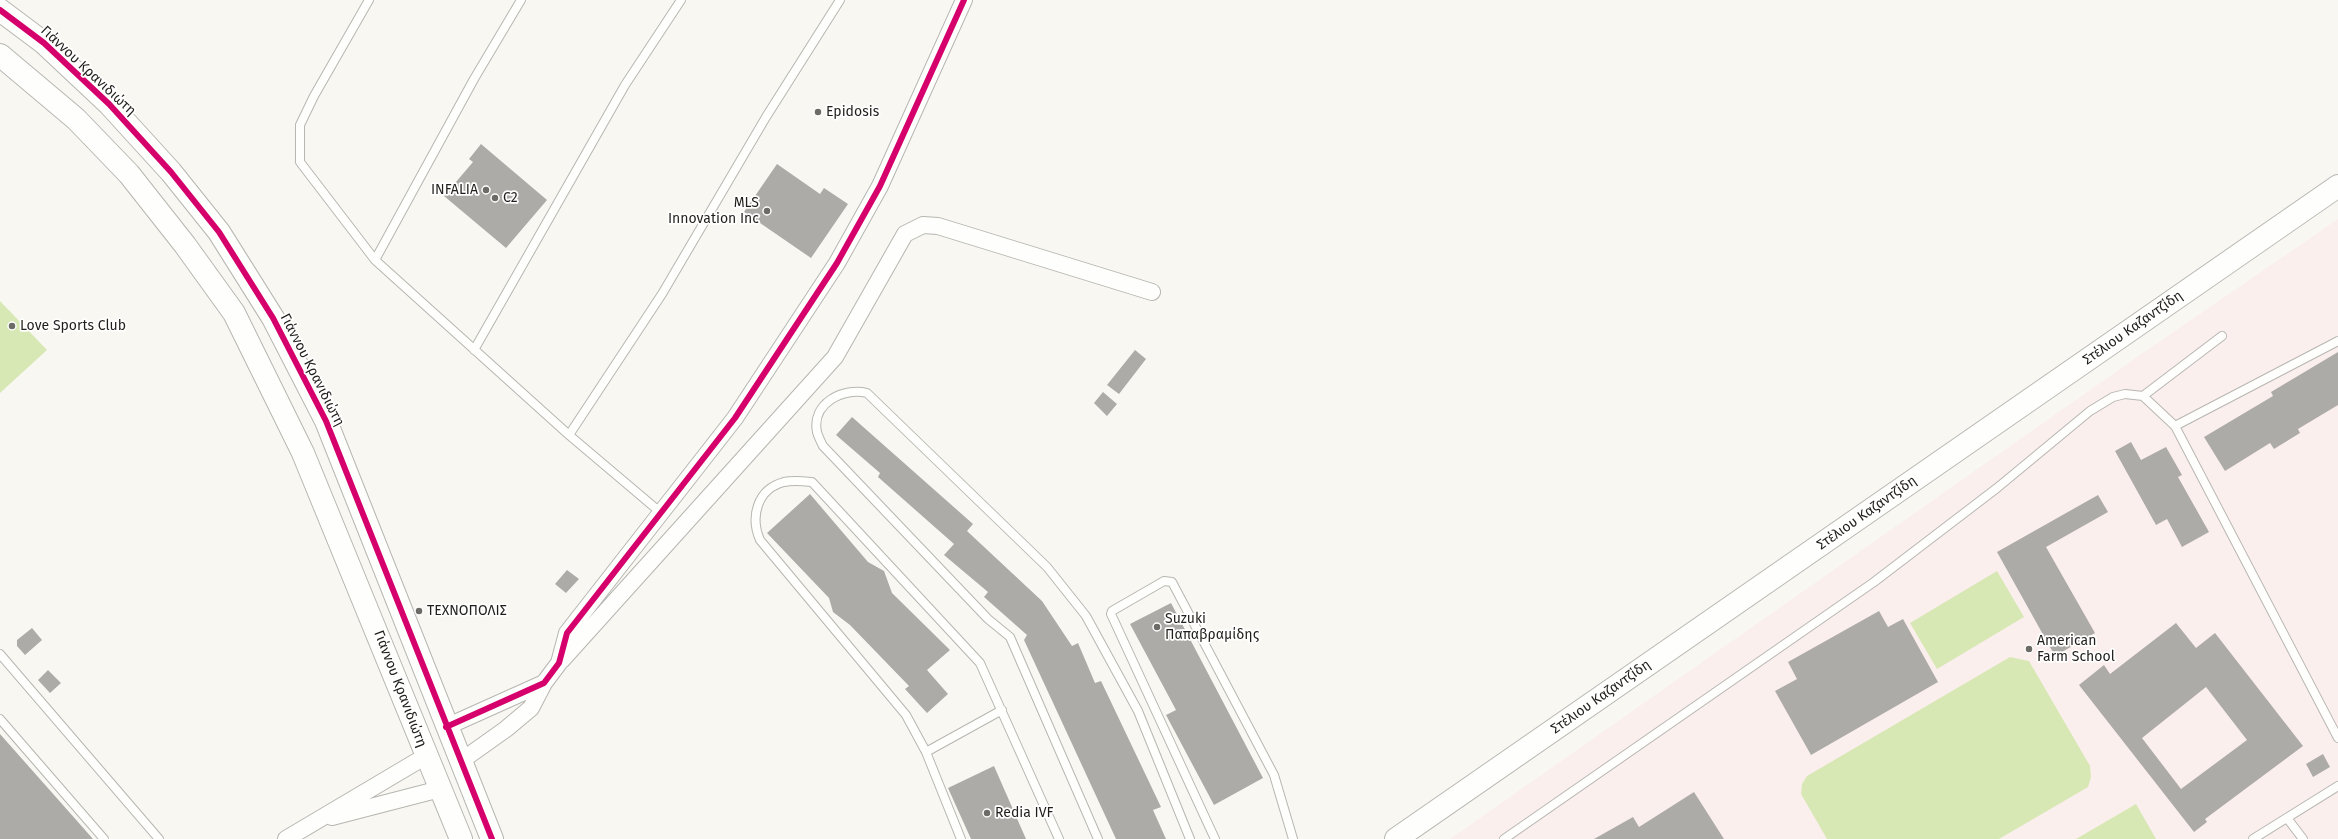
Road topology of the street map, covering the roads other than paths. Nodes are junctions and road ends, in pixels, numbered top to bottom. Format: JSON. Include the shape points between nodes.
{"nodes":[{"id":1,"x":370,"y":0,"type":"edge"},
{"id":2,"x":521,"y":0,"type":"edge"},
{"id":3,"x":681,"y":0,"type":"edge"},
{"id":4,"x":840,"y":0,"type":"edge"},
{"id":5,"x":964,"y":0,"type":"edge"},
{"id":6,"x":0,"y":10,"type":"edge"},
{"id":7,"x":0,"y":55,"type":"edge"},
{"id":8,"x":2338,"y":186,"type":"edge"},
{"id":9,"x":375,"y":260,"type":"junction"},
{"id":10,"x":1152,"y":292,"type":"dead end"},
{"id":11,"x":2222,"y":336,"type":"dead end"},
{"id":12,"x":2338,"y":341,"type":"edge"},
{"id":13,"x":474,"y":350,"type":"junction"},
{"id":14,"x":2143,"y":396,"type":"junction"},
{"id":15,"x":2174,"y":426,"type":"junction"},
{"id":16,"x":569,"y":435,"type":"junction"},
{"id":17,"x":660,"y":512,"type":"junction"},
{"id":18,"x":0,"y":654,"type":"edge"},
{"id":19,"x":559,"y":663,"type":"junction"},
{"id":20,"x":544,"y":683,"type":"junction"},
{"id":21,"x":1002,"y":710,"type":"junction"},
{"id":22,"x":0,"y":719,"type":"edge"},
{"id":23,"x":446,"y":727,"type":"junction"},
{"id":24,"x":2338,"y":738,"type":"edge"},
{"id":25,"x":926,"y":752,"type":"junction"},
{"id":26,"x":426,"y":756,"type":"junction"},
{"id":27,"x":461,"y":761,"type":"junction"},
{"id":28,"x":2338,"y":786,"type":"edge"},
{"id":29,"x":440,"y":789,"type":"junction"},
{"id":30,"x":2287,"y":818,"type":"junction"},
{"id":31,"x":313,"y":822,"type":"junction"},
{"id":32,"x":104,"y":839,"type":"edge"},
{"id":33,"x":159,"y":839,"type":"edge"},
{"id":34,"x":286,"y":839,"type":"edge"},
{"id":35,"x":461,"y":839,"type":"edge"},
{"id":36,"x":492,"y":839,"type":"edge"},
{"id":37,"x":961,"y":839,"type":"edge"},
{"id":38,"x":1059,"y":839,"type":"edge"},
{"id":39,"x":1098,"y":839,"type":"edge"},
{"id":40,"x":1190,"y":839,"type":"edge"},
{"id":41,"x":1215,"y":839,"type":"edge"},
{"id":42,"x":1292,"y":839,"type":"edge"},
{"id":43,"x":1396,"y":839,"type":"edge"},
{"id":44,"x":1504,"y":839,"type":"edge"},
{"id":45,"x":2253,"y":839,"type":"edge"},
{"id":46,"x":2303,"y":839,"type":"edge"}],
"edges":[{"from":1,"to":9,"type":"lane","via":[[314,96],[300,125],[298,145],[300,162]]},
{"from":2,"to":9,"type":"lane","via":[[474,79]]},
{"from":3,"to":13,"type":"lane","via":[[625,85]]},
{"from":4,"to":16,"type":"lane","via":[[766,117],[662,294]]},
{"from":5,"to":17,"type":"street","via":[[880,186],[837,264],[735,418]]},
{"from":6,"to":23,"type":"street","name":"Γιάννου Κρανιδιώτη","via":[[44,43],[109,104],[171,172],[219,232],[265,305],[326,421]]},
{"from":7,"to":26,"type":"street","name":"Γιάννου Κρανιδιώτη","via":[[76,118],[129,174],[234,313],[304,453]]},
{"from":8,"to":43,"type":"street","name":"Στέλιου Καζαντζίδη"},
{"from":9,"to":13,"type":"lane"},
{"from":10,"to":19,"type":"street","via":[[938,226],[922,225],[905,234],[835,357]]},
{"from":11,"to":14,"type":"lane"},
{"from":12,"to":15,"type":"lane"},
{"from":13,"to":16,"type":"lane"},
{"from":14,"to":15,"type":"lane"},
{"from":14,"to":44,"type":"lane","via":[[2125,394],[2113,397],[2090,412],[1997,488],[1874,582]]},
{"from":15,"to":24,"type":"lane"},
{"from":16,"to":17,"type":"lane"},
{"from":17,"to":19,"type":"street","via":[[567,633]]},
{"from":18,"to":33,"type":"lane"},
{"from":19,"to":20,"type":"street"},
{"from":20,"to":23,"type":"street"},
{"from":20,"to":27,"type":"street","via":[[531,708]]},
{"from":21,"to":25,"type":"lane"},
{"from":21,"to":25,"type":"lane","via":[[980,663],[812,482],[791,481],[774,486],[761,497],[756,510],[754,523],[760,540],[906,715]]},
{"from":21,"to":38,"type":"lane"},
{"from":22,"to":32,"type":"lane"},
{"from":23,"to":27,"type":"street","name":"Γιάννου Κρανιδιώτη"},
{"from":25,"to":37,"type":"lane"},
{"from":26,"to":29,"type":"street","name":"Γιάννου Κρανιδιώτη"},
{"from":26,"to":31,"type":"street"},
{"from":27,"to":36,"type":"street","name":"Γιάννου Κρανιδιώτη"},
{"from":28,"to":30,"type":"lane"},
{"from":29,"to":31,"type":"street"},
{"from":29,"to":35,"type":"street","name":"Γιάννου Κρανιδιώτη"},
{"from":30,"to":45,"type":"lane"},
{"from":30,"to":46,"type":"lane"},
{"from":31,"to":34,"type":"street"},
{"from":39,"to":40,"type":"lane","via":[[1010,637],[988,619],[823,446],[817,431],[817,421],[825,404],[832,398],[849,391],[867,393],[1047,568],[1086,616],[1138,711]]},
{"from":41,"to":42,"type":"lane","via":[[1111,614],[1112,611],[1164,581],[1172,582],[1274,775]]}]}
